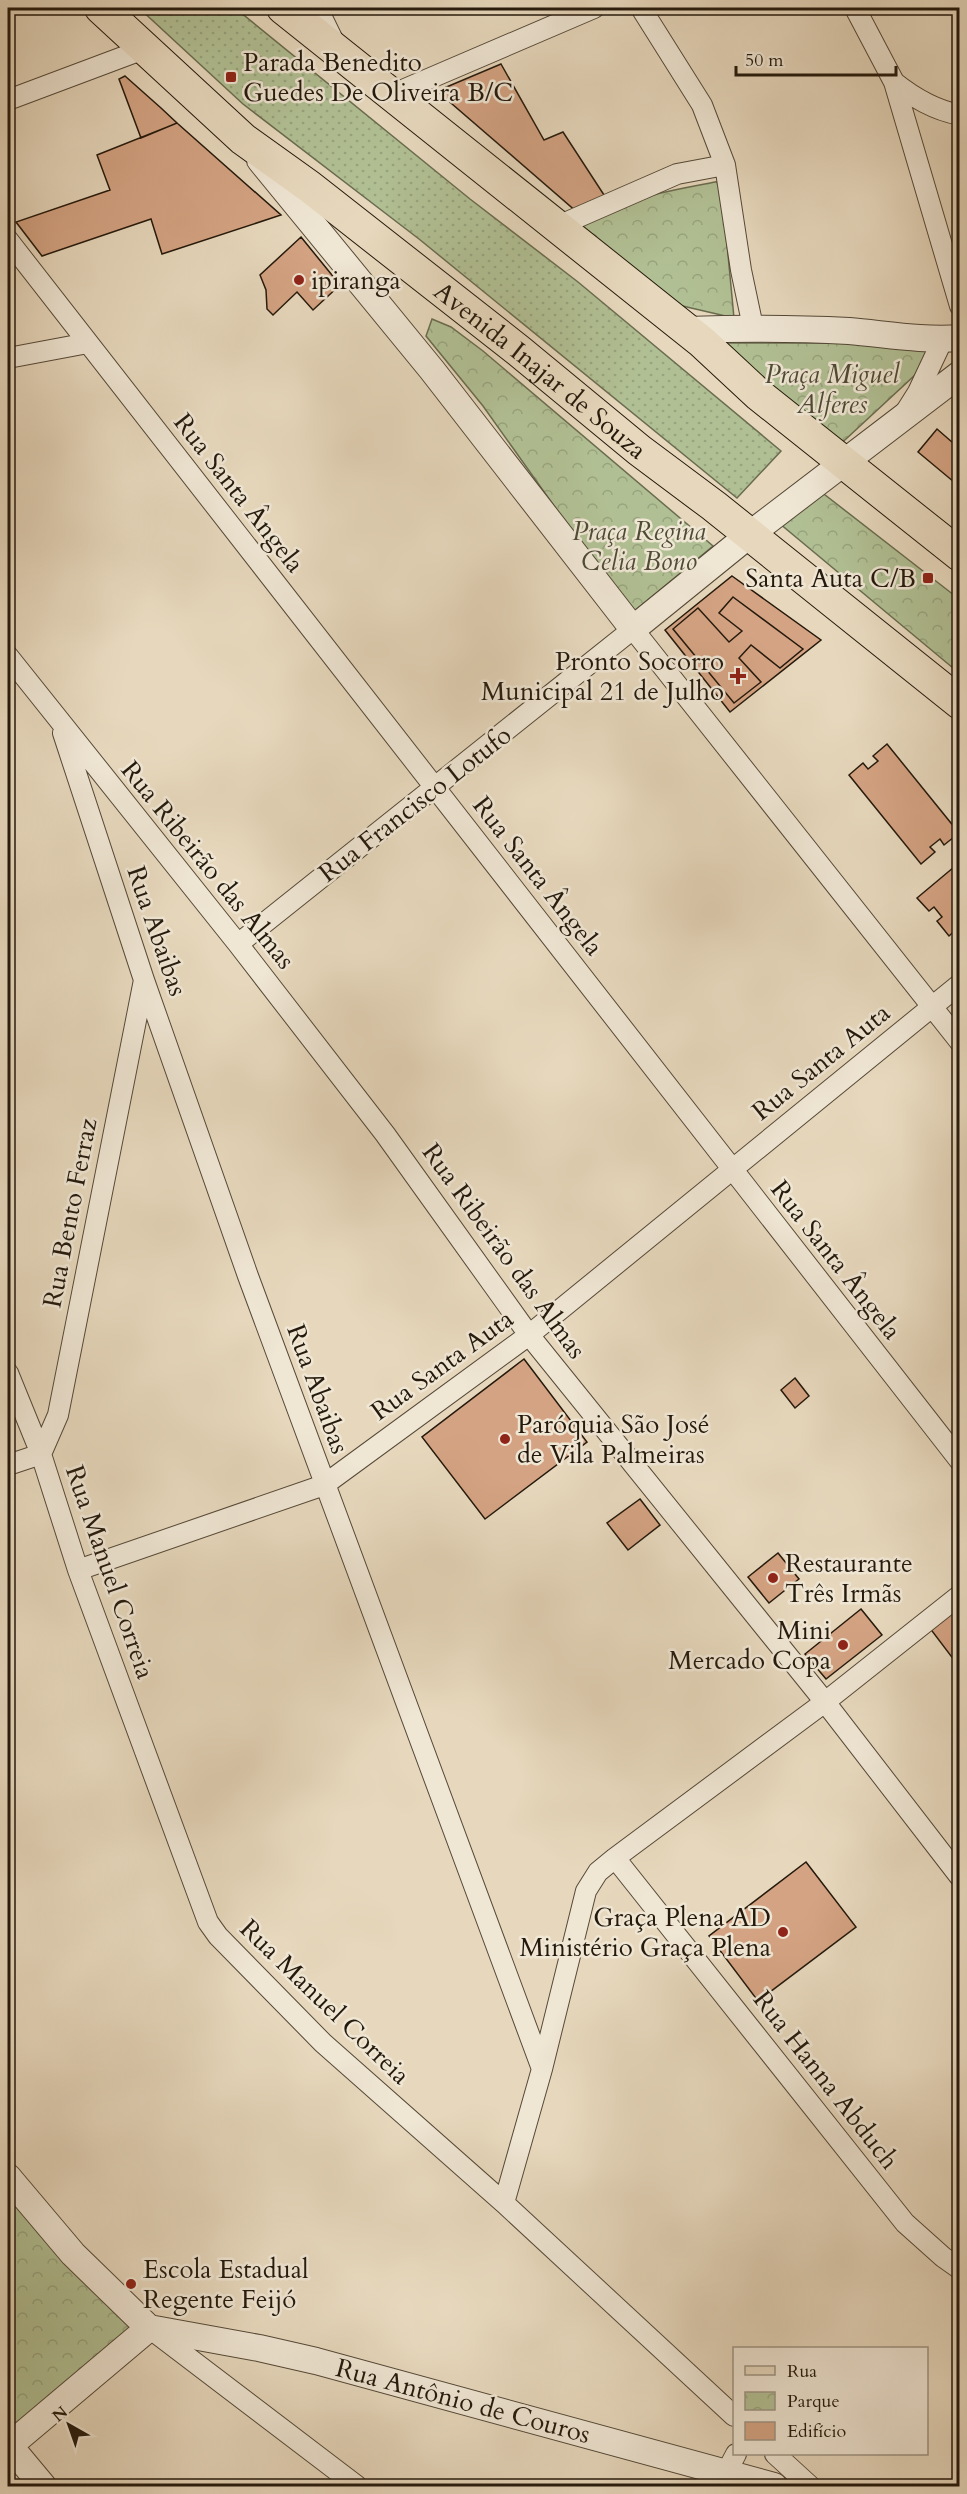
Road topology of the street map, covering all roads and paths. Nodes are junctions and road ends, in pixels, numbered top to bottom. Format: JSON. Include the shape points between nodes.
{"nodes":[{"id":1,"x":101,"y":8,"type":"edge"},
{"id":2,"x":283,"y":8,"type":"edge"},
{"id":3,"x":314,"y":8,"type":"edge"},
{"id":4,"x":594,"y":8,"type":"edge"},
{"id":5,"x":641,"y":8,"type":"edge"},
{"id":6,"x":855,"y":8,"type":"edge"},
{"id":7,"x":144,"y":49,"type":"junction"},
{"id":8,"x":335,"y":50,"type":"junction"},
{"id":9,"x":894,"y":82,"type":"junction"},
{"id":10,"x":391,"y":95,"type":"junction"},
{"id":11,"x":8,"y":100,"type":"edge"},
{"id":12,"x":960,"y":115,"type":"edge"},
{"id":13,"x":243,"y":139,"type":"junction"},
{"id":14,"x":725,"y":165,"type":"junction"},
{"id":15,"x":558,"y":226,"type":"junction"},
{"id":16,"x":8,"y":240,"type":"edge"},
{"id":17,"x":960,"y":306,"type":"edge"},
{"id":18,"x":753,"y":327,"type":"junction"},
{"id":19,"x":686,"y":330,"type":"junction"},
{"id":20,"x":951,"y":339,"type":"edge"},
{"id":21,"x":88,"y":343,"type":"junction"},
{"id":22,"x":8,"y":358,"type":"edge"},
{"id":23,"x":960,"y":374,"type":"edge"},
{"id":24,"x":900,"y":421,"type":"junction"},
{"id":25,"x":844,"y":462,"type":"junction"},
{"id":26,"x":749,"y":535,"type":"junction"},
{"id":27,"x":960,"y":555,"type":"edge"},
{"id":28,"x":633,"y":629,"type":"junction"},
{"id":29,"x":8,"y":656,"type":"edge"},
{"id":30,"x":960,"y":703,"type":"edge"},
{"id":31,"x":59,"y":722,"type":"junction"},
{"id":32,"x":435,"y":787,"type":"junction"},
{"id":33,"x":238,"y":944,"type":"junction"},
{"id":34,"x":144,"y":980,"type":"junction"},
{"id":35,"x":960,"y":984,"type":"edge"},
{"id":36,"x":932,"y":1007,"type":"junction"},
{"id":37,"x":960,"y":1042,"type":"edge"},
{"id":38,"x":732,"y":1170,"type":"junction"},
{"id":39,"x":529,"y":1335,"type":"junction"},
{"id":40,"x":8,"y":1373,"type":"edge"},
{"id":41,"x":41,"y":1454,"type":"junction"},
{"id":42,"x":960,"y":1461,"type":"edge"},
{"id":43,"x":8,"y":1465,"type":"edge"},
{"id":44,"x":324,"y":1485,"type":"junction"},
{"id":45,"x":78,"y":1570,"type":"junction"},
{"id":46,"x":960,"y":1595,"type":"edge"},
{"id":47,"x":825,"y":1702,"type":"junction"},
{"id":48,"x":615,"y":1858,"type":"junction"},
{"id":49,"x":960,"y":1877,"type":"edge"},
{"id":50,"x":542,"y":2069,"type":"junction"},
{"id":51,"x":8,"y":2177,"type":"edge"},
{"id":52,"x":504,"y":2203,"type":"junction"},
{"id":53,"x":960,"y":2269,"type":"edge"},
{"id":54,"x":149,"y":2328,"type":"junction"},
{"id":55,"x":733,"y":2414,"type":"edge"},
{"id":56,"x":8,"y":2445,"type":"edge"},
{"id":57,"x":776,"y":2455,"type":"edge"},
{"id":58,"x":731,"y":2463,"type":"edge"},
{"id":59,"x":44,"y":2487,"type":"edge"},
{"id":60,"x":357,"y":2487,"type":"edge"},
{"id":61,"x":774,"y":2487,"type":"edge"},
{"id":62,"x":810,"y":2487,"type":"edge"}],
"edges":[{"from":1,"to":7,"type":"main road","name":"Avenida Inajar de Souza"},
{"from":2,"to":8,"type":"main road"},
{"from":3,"to":8,"type":"street"},
{"from":4,"to":10,"type":"street"},
{"from":5,"to":14,"type":"street","via":[[702,105]]},
{"from":6,"to":9,"type":"street"},
{"from":7,"to":11,"type":"street"},
{"from":7,"to":13,"type":"main road","name":"Avenida Inajar de Souza"},
{"from":8,"to":10,"type":"main road"},
{"from":9,"to":12,"type":"street","via":[[915,99]]},
{"from":9,"to":17,"type":"street"},
{"from":10,"to":15,"type":"main road"},
{"from":13,"to":26,"type":"main road","name":"Avenida Inajar de Souza","via":[[450,296]]},
{"from":13,"to":28,"type":"street","via":[[432,370]]},
{"from":14,"to":15,"type":"street","via":[[676,174]]},
{"from":14,"to":18,"type":"street"},
{"from":15,"to":19,"type":"main road"},
{"from":16,"to":21,"type":"street","name":"Rua Santa Ângela"},
{"from":18,"to":19,"type":"street"},
{"from":18,"to":20,"type":"street"},
{"from":19,"to":25,"type":"main road","via":[[759,395]]},
{"from":20,"to":24,"type":"street"},
{"from":21,"to":22,"type":"street"},
{"from":21,"to":32,"type":"street","name":"Rua Santa Ângela"},
{"from":23,"to":24,"type":"street","name":"Rua Francisco Lotufo"},
{"from":24,"to":25,"type":"street","name":"Rua Francisco Lotufo"},
{"from":25,"to":26,"type":"street","name":"Rua Francisco Lotufo"},
{"from":25,"to":27,"type":"main road"},
{"from":26,"to":28,"type":"street","name":"Rua Francisco Lotufo"},
{"from":26,"to":30,"type":"main road","name":"Avenida Inajar de Souza"},
{"from":28,"to":32,"type":"street","name":"Rua Francisco Lotufo"},
{"from":28,"to":36,"type":"street"},
{"from":29,"to":31,"type":"street","name":"Rua Ribeirão das Almas"},
{"from":31,"to":33,"type":"street","name":"Rua Ribeirão das Almas"},
{"from":31,"to":34,"type":"street","name":"Rua Abaibas"},
{"from":32,"to":33,"type":"street","name":"Rua Francisco Lotufo"},
{"from":32,"to":38,"type":"street","name":"Rua Santa Ângela"},
{"from":33,"to":39,"type":"street","name":"Rua Ribeirão das Almas","via":[[385,1134]]},
{"from":34,"to":41,"type":"street","name":"Rua Bento Ferraz","via":[[58,1414]]},
{"from":34,"to":44,"type":"street","name":"Rua Abaibas"},
{"from":35,"to":36,"type":"street","name":"Rua Santa Auta"},
{"from":36,"to":37,"type":"street"},
{"from":36,"to":38,"type":"street","name":"Rua Santa Auta"},
{"from":38,"to":39,"type":"street","name":"Rua Santa Auta"},
{"from":38,"to":42,"type":"street","name":"Rua Santa Ângela"},
{"from":39,"to":44,"type":"street","name":"Rua Santa Auta"},
{"from":39,"to":47,"type":"street","name":"Rua Ribeirão das Almas"},
{"from":40,"to":41,"type":"street","name":"Rua Manuel Correia"},
{"from":41,"to":43,"type":"street"},
{"from":41,"to":45,"type":"street","name":"Rua Manuel Correia"},
{"from":44,"to":45,"type":"street","name":"Rua Santa Auta"},
{"from":44,"to":50,"type":"street","name":"Rua Abaibas"},
{"from":45,"to":52,"type":"street","name":"Rua Manuel Correia","via":[[208,1922],[323,2043]]},
{"from":46,"to":47,"type":"street"},
{"from":47,"to":48,"type":"street"},
{"from":47,"to":49,"type":"street","name":"Rua Ribeirão das Almas"},
{"from":48,"to":50,"type":"street","via":[[598,1872],[586,1891]]},
{"from":48,"to":53,"type":"street","name":"Rua Hanna Abduch","via":[[905,2223]]},
{"from":50,"to":52,"type":"street"},
{"from":51,"to":54,"type":"street","via":[[73,2254]]},
{"from":52,"to":55,"type":"street","name":"Rua Manuel Correia"},
{"from":54,"to":56,"type":"street"},
{"from":54,"to":58,"type":"street","name":"Rua Antônio de Couros","via":[[316,2361]]},
{"from":54,"to":60,"type":"street"},
{"from":56,"to":59,"type":"street"},
{"from":57,"to":62,"type":"street"},
{"from":58,"to":61,"type":"street","name":"Rua Antônio de Couros"}]}
